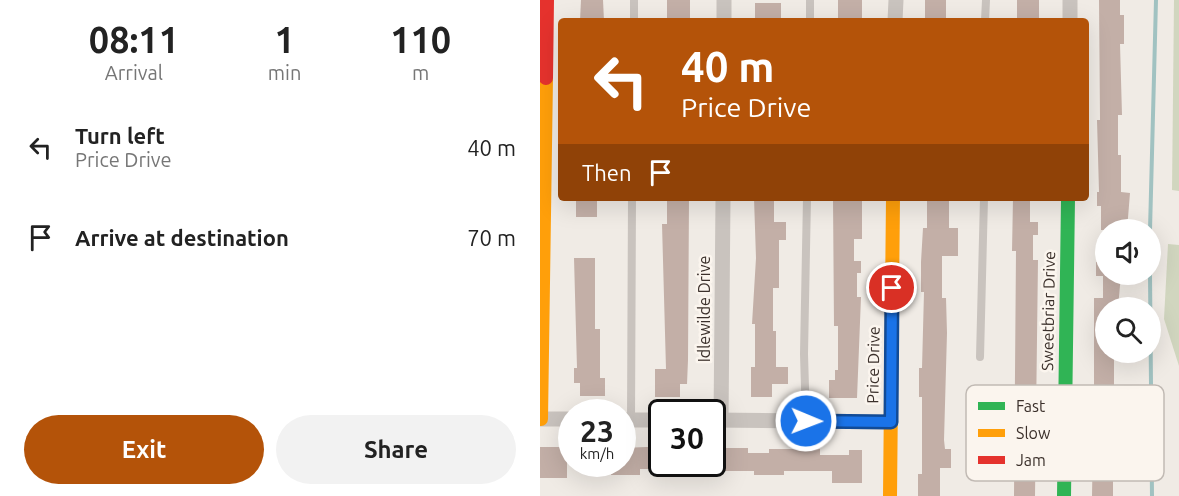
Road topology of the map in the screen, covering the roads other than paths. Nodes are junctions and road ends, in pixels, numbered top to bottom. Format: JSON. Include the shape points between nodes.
{"nodes":[{"id":1,"x":547,"y":0,"type":"edge"},
{"id":2,"x":634,"y":0,"type":"edge"},
{"id":3,"x":724,"y":0,"type":"edge"},
{"id":4,"x":810,"y":0,"type":"edge"},
{"id":5,"x":896,"y":0,"type":"edge"},
{"id":6,"x":986,"y":0,"type":"edge"},
{"id":7,"x":1070,"y":0,"type":"edge"},
{"id":8,"x":634,"y":18,"type":"edge"},
{"id":9,"x":724,"y":18,"type":"edge"},
{"id":10,"x":810,"y":18,"type":"edge"},
{"id":11,"x":895,"y":18,"type":"edge"},
{"id":12,"x":985,"y":18,"type":"edge"},
{"id":13,"x":1070,"y":18,"type":"edge"},
{"id":14,"x":632,"y":201,"type":"edge"},
{"id":15,"x":723,"y":201,"type":"edge"},
{"id":16,"x":807,"y":201,"type":"edge"},
{"id":17,"x":893,"y":201,"type":"edge"},
{"id":18,"x":984,"y":201,"type":"edge"},
{"id":19,"x":1068,"y":201,"type":"edge"},
{"id":20,"x":980,"y":357,"type":"dead end"},
{"id":21,"x":1065,"y":385,"type":"edge"},
{"id":22,"x":627,"y":399,"type":"edge"},
{"id":23,"x":718,"y":399,"type":"edge"},
{"id":24,"x":540,"y":419,"type":"edge"},
{"id":25,"x":558,"y":419,"type":"edge"},
{"id":26,"x":726,"y":420,"type":"edge"},
{"id":27,"x":806,"y":421,"type":"junction"},
{"id":28,"x":891,"y":422,"type":"junction"},
{"id":29,"x":1064,"y":481,"type":"edge"},
{"id":30,"x":890,"y":496,"type":"edge"},
{"id":31,"x":1064,"y":496,"type":"edge"}],
"edges":[{"from":1,"to":24,"type":"street"},
{"from":2,"to":8,"type":"lane"},
{"from":3,"to":9,"type":"street"},
{"from":4,"to":10,"type":"lane"},
{"from":5,"to":11,"type":"street"},
{"from":6,"to":12,"type":"lane"},
{"from":7,"to":13,"type":"street"},
{"from":14,"to":22,"type":"lane"},
{"from":15,"to":23,"type":"street","name":"Idlewilde Drive"},
{"from":16,"to":27,"type":"lane"},
{"from":17,"to":28,"type":"street","name":"Price Drive"},
{"from":18,"to":20,"type":"lane"},
{"from":19,"to":21,"type":"street","name":"Sweetbriar Drive"},
{"from":24,"to":25,"type":"street"},
{"from":26,"to":27,"type":"street"},
{"from":27,"to":28,"type":"street"},
{"from":28,"to":30,"type":"street","name":"Price Drive"},
{"from":29,"to":31,"type":"street","name":"Sweetbriar Drive"}]}
